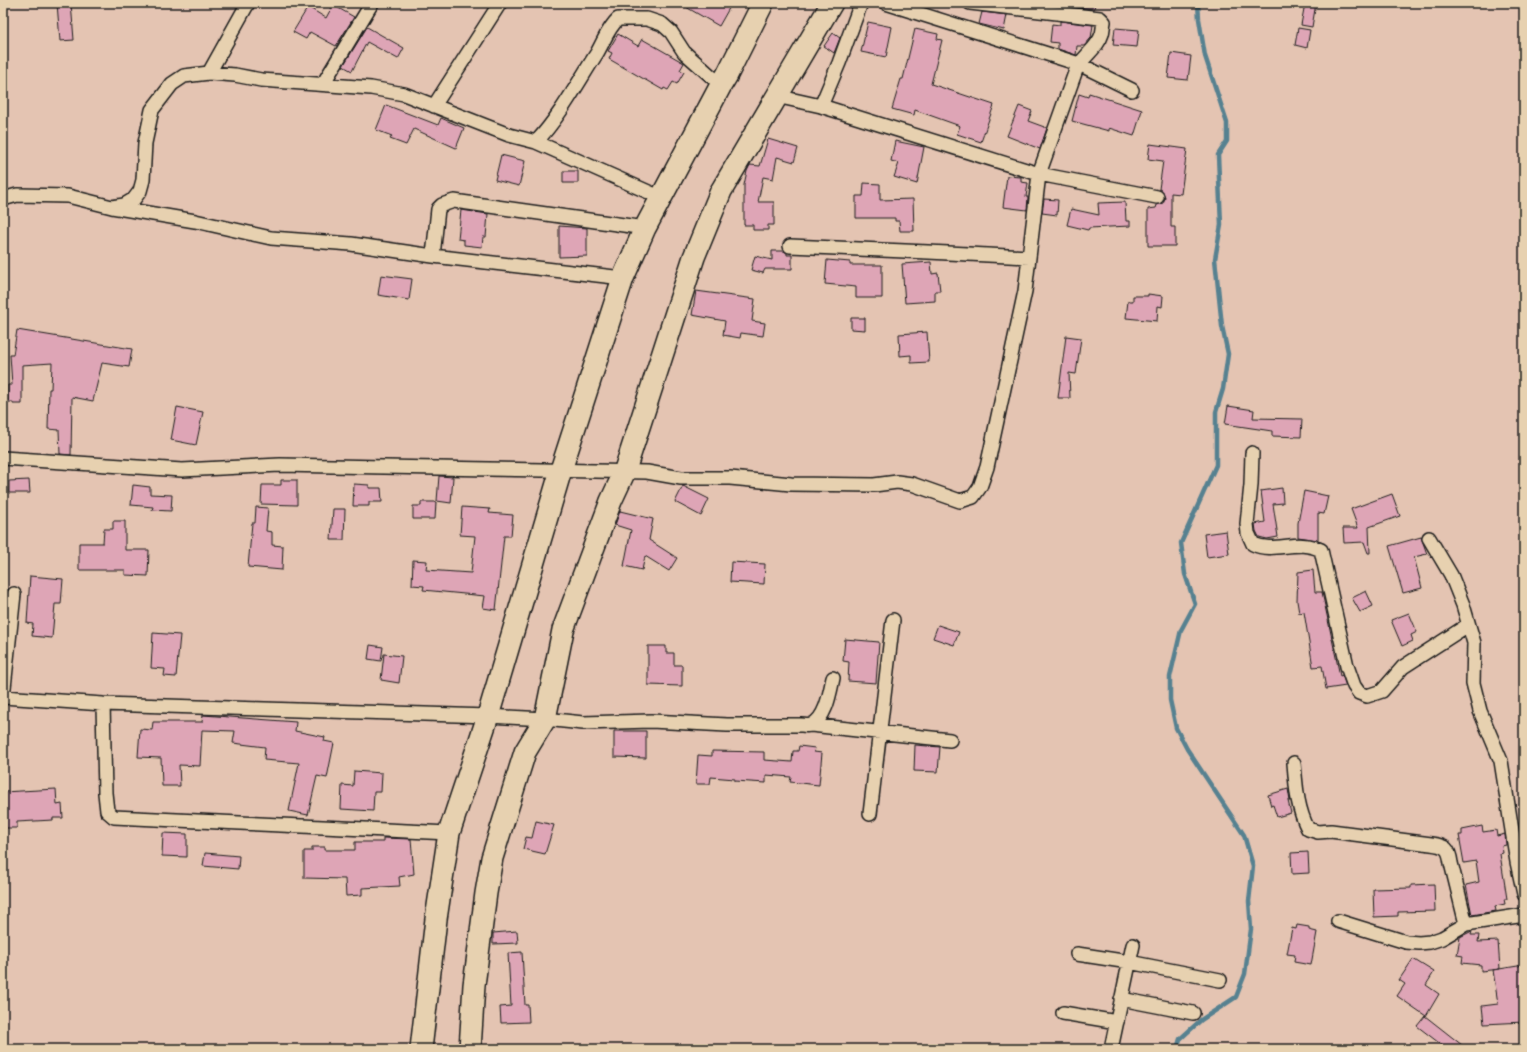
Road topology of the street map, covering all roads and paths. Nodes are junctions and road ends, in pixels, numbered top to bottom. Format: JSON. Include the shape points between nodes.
{"nodes":[{"id":1,"x":248,"y":3,"type":"edge"},
{"id":2,"x":372,"y":3,"type":"edge"},
{"id":3,"x":500,"y":3,"type":"edge"},
{"id":4,"x":763,"y":3,"type":"edge"},
{"id":5,"x":832,"y":3,"type":"edge"},
{"id":6,"x":861,"y":3,"type":"edge"},
{"id":7,"x":886,"y":3,"type":"edge"},
{"id":8,"x":918,"y":3,"type":"edge"},
{"id":9,"x":970,"y":3,"type":"edge"},
{"id":10,"x":906,"y":10,"type":"junction"},
{"id":11,"x":1079,"y":64,"type":"junction"},
{"id":12,"x":209,"y":73,"type":"junction"},
{"id":13,"x":323,"y":84,"type":"junction"},
{"id":14,"x":721,"y":85,"type":"junction"},
{"id":15,"x":1132,"y":90,"type":"dead end"},
{"id":16,"x":776,"y":96,"type":"junction"},
{"id":17,"x":434,"y":106,"type":"junction"},
{"id":18,"x":821,"y":106,"type":"junction"},
{"id":19,"x":536,"y":142,"type":"junction"},
{"id":20,"x":1039,"y":174,"type":"junction"},
{"id":21,"x":1156,"y":197,"type":"dead end"},
{"id":22,"x":662,"y":198,"type":"junction"},
{"id":23,"x":3,"y":200,"type":"edge"},
{"id":24,"x":112,"y":207,"type":"junction"},
{"id":25,"x":645,"y":228,"type":"junction"},
{"id":26,"x":790,"y":246,"type":"dead end"},
{"id":27,"x":433,"y":256,"type":"junction"},
{"id":28,"x":1029,"y":257,"type":"junction"},
{"id":29,"x":623,"y":278,"type":"junction"},
{"id":30,"x":1252,"y":453,"type":"dead end"},
{"id":31,"x":3,"y":458,"type":"edge"},
{"id":32,"x":561,"y":470,"type":"junction"},
{"id":33,"x":624,"y":473,"type":"junction"},
{"id":34,"x":1429,"y":538,"type":"dead end"},
{"id":35,"x":14,"y":594,"type":"dead end"},
{"id":36,"x":893,"y":620,"type":"dead end"},
{"id":37,"x":1468,"y":625,"type":"junction"},
{"id":38,"x":834,"y":678,"type":"dead end"},
{"id":39,"x":3,"y":698,"type":"edge"},
{"id":40,"x":103,"y":704,"type":"junction"},
{"id":41,"x":488,"y":716,"type":"junction"},
{"id":42,"x":545,"y":719,"type":"junction"},
{"id":43,"x":811,"y":724,"type":"junction"},
{"id":44,"x":880,"y":732,"type":"junction"},
{"id":45,"x":950,"y":740,"type":"dead end"},
{"id":46,"x":1294,"y":763,"type":"dead end"},
{"id":47,"x":870,"y":814,"type":"dead end"},
{"id":48,"x":449,"y":833,"type":"junction"},
{"id":49,"x":1524,"y":894,"type":"edge"},
{"id":50,"x":1524,"y":915,"type":"edge"},
{"id":51,"x":1338,"y":921,"type":"dead end"},
{"id":52,"x":1466,"y":924,"type":"junction"},
{"id":53,"x":1133,"y":945,"type":"dead end"},
{"id":54,"x":1077,"y":954,"type":"dead end"},
{"id":55,"x":1129,"y":962,"type":"junction"},
{"id":56,"x":1220,"y":980,"type":"dead end"},
{"id":57,"x":1121,"y":999,"type":"junction"},
{"id":58,"x":1063,"y":1013,"type":"dead end"},
{"id":59,"x":1193,"y":1013,"type":"dead end"},
{"id":60,"x":1117,"y":1022,"type":"junction"},
{"id":61,"x":421,"y":1049,"type":"edge"},
{"id":62,"x":470,"y":1049,"type":"edge"},
{"id":63,"x":1111,"y":1049,"type":"edge"}],
"edges":[{"from":1,"to":12,"type":"street"},
{"from":2,"to":13,"type":"street"},
{"from":3,"to":17,"type":"street"},
{"from":4,"to":14,"type":"highway"},
{"from":5,"to":16,"type":"highway"},
{"from":6,"to":18,"type":"street"},
{"from":7,"to":10,"type":"street"},
{"from":8,"to":10,"type":"street"},
{"from":9,"to":11,"type":"street","via":[[1100,18],[1104,22],[1102,35]]},
{"from":10,"to":11,"type":"street"},
{"from":11,"to":15,"type":"street"},
{"from":11,"to":20,"type":"street","via":[[1068,88]]},
{"from":12,"to":13,"type":"street"},
{"from":12,"to":24,"type":"street","via":[[184,76],[172,84],[158,101],[152,110],[145,143],[140,191],[134,199],[124,205]]},
{"from":13,"to":17,"type":"street","via":[[404,94]]},
{"from":14,"to":19,"type":"street","via":[[684,52],[671,32],[662,24],[647,19],[618,20],[612,25],[548,129]]},
{"from":14,"to":22,"type":"highway"},
{"from":16,"to":18,"type":"street"},
{"from":16,"to":33,"type":"highway","via":[[721,191],[694,257]]},
{"from":17,"to":19,"type":"street","via":[[509,135]]},
{"from":18,"to":20,"type":"street"},
{"from":19,"to":22,"type":"street"},
{"from":20,"to":21,"type":"street"},
{"from":20,"to":28,"type":"street"},
{"from":22,"to":25,"type":"highway"},
{"from":23,"to":24,"type":"street","via":[[17,195],[68,196]]},
{"from":24,"to":27,"type":"street","via":[[195,221],[271,238],[351,244]]},
{"from":25,"to":27,"type":"street","via":[[454,201],[438,209]]},
{"from":25,"to":29,"type":"highway"},
{"from":26,"to":28,"type":"street"},
{"from":27,"to":29,"type":"street"},
{"from":28,"to":33,"type":"street","via":[[1025,290],[987,467],[980,487],[973,497],[960,501],[912,484],[897,482],[874,485],[791,484],[730,478],[681,478],[647,472]]},
{"from":29,"to":32,"type":"highway"},
{"from":30,"to":37,"type":"street","via":[[1248,533],[1253,544],[1261,548],[1311,545],[1321,550],[1347,666],[1359,693],[1367,696],[1382,691],[1403,667]]},
{"from":31,"to":32,"type":"street","via":[[182,470],[280,465]]},
{"from":32,"to":33,"type":"street"},
{"from":32,"to":41,"type":"highway"},
{"from":33,"to":42,"type":"highway","via":[[563,630]]},
{"from":34,"to":37,"type":"street","via":[[1451,575]]},
{"from":35,"to":39,"type":"street"},
{"from":36,"to":44,"type":"street"},
{"from":37,"to":49,"type":"street","via":[[1474,643],[1473,683],[1477,701],[1501,761],[1516,862]]},
{"from":38,"to":43,"type":"street","via":[[826,707],[819,718]]},
{"from":39,"to":40,"type":"street"},
{"from":40,"to":41,"type":"street"},
{"from":40,"to":48,"type":"street","via":[[105,793],[107,811],[114,817]]},
{"from":41,"to":42,"type":"street"},
{"from":41,"to":48,"type":"highway"},
{"from":42,"to":43,"type":"street","via":[[583,723],[651,721],[727,725]]},
{"from":42,"to":62,"type":"highway","via":[[526,752],[492,858],[474,985]]},
{"from":43,"to":44,"type":"street"},
{"from":44,"to":45,"type":"street"},
{"from":44,"to":47,"type":"street"},
{"from":46,"to":52,"type":"street","via":[[1298,804],[1308,829],[1431,844],[1450,852]]},
{"from":48,"to":61,"type":"highway"},
{"from":50,"to":52,"type":"street"},
{"from":51,"to":52,"type":"street","via":[[1398,940],[1419,943],[1442,938]]},
{"from":53,"to":55,"type":"street"},
{"from":54,"to":55,"type":"street"},
{"from":55,"to":56,"type":"street"},
{"from":55,"to":57,"type":"street"},
{"from":57,"to":59,"type":"street"},
{"from":57,"to":60,"type":"street"},
{"from":58,"to":60,"type":"street"},
{"from":60,"to":63,"type":"street"}]}
